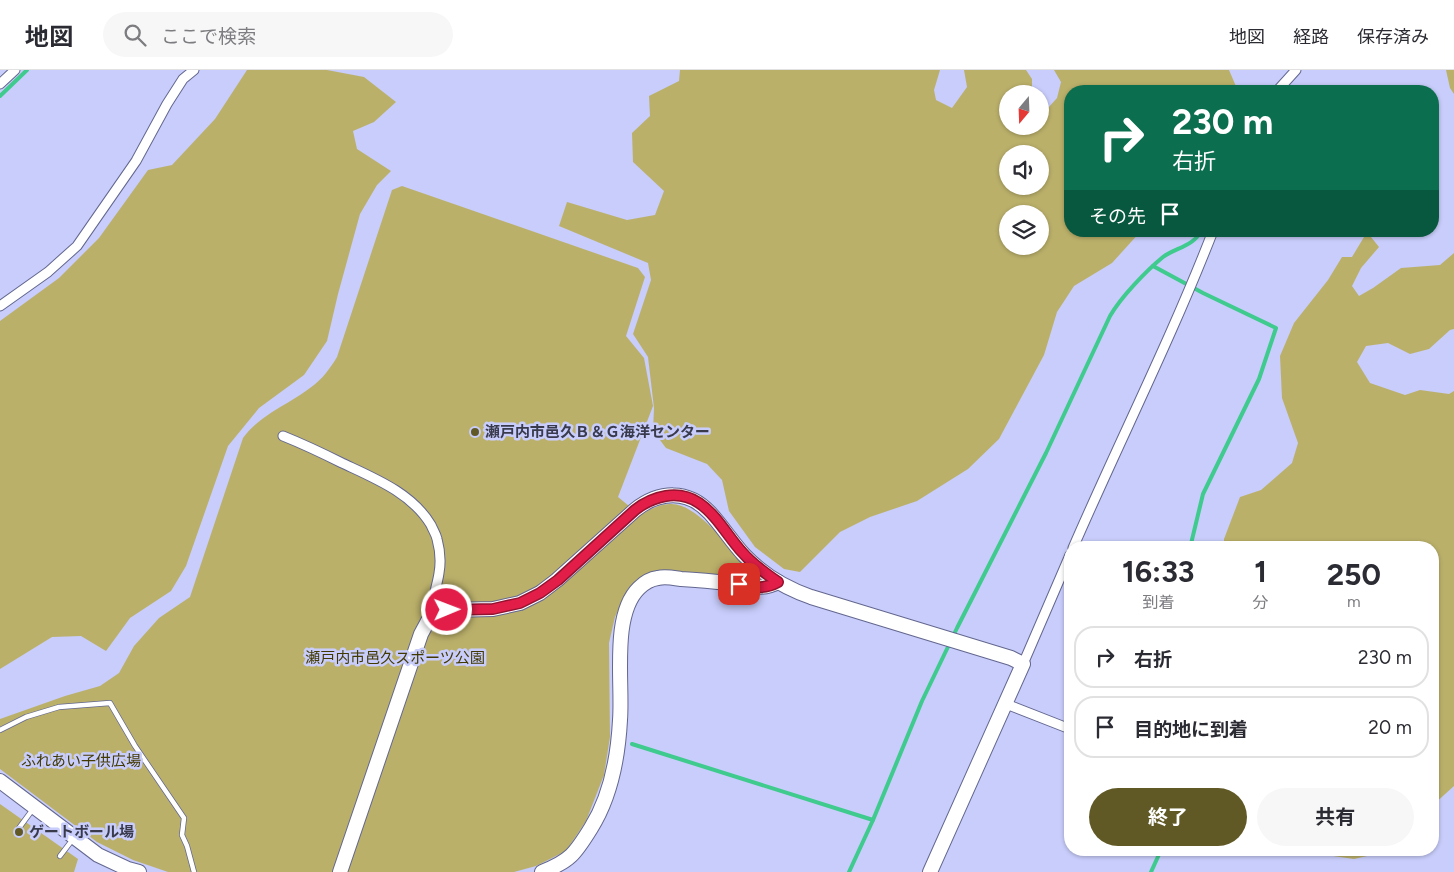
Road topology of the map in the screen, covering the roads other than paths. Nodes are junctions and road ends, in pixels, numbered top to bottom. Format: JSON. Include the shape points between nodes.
{"nodes":[{"id":1,"x":14,"y":70,"type":"edge"},
{"id":2,"x":194,"y":70,"type":"edge"},
{"id":3,"x":1296,"y":70,"type":"edge"},
{"id":4,"x":0,"y":84,"type":"edge"},
{"id":5,"x":1282,"y":85,"type":"edge"},
{"id":6,"x":1211,"y":237,"type":"edge"},
{"id":7,"x":0,"y":306,"type":"edge"},
{"id":8,"x":282,"y":436,"type":"dead end"},
{"id":9,"x":1076,"y":541,"type":"edge"},
{"id":10,"x":1064,"y":569,"type":"edge"},
{"id":11,"x":778,"y":582,"type":"junction"},
{"id":12,"x":437,"y":614,"type":"junction"},
{"id":13,"x":1023,"y":664,"type":"junction"},
{"id":14,"x":1006,"y":704,"type":"junction"},
{"id":15,"x":1064,"y":727,"type":"edge"},
{"id":16,"x":0,"y":730,"type":"edge"},
{"id":17,"x":0,"y":781,"type":"edge"},
{"id":18,"x":35,"y":807,"type":"junction"},
{"id":19,"x":19,"y":828,"type":"dead end"},
{"id":20,"x":75,"y":837,"type":"junction"},
{"id":21,"x":60,"y":856,"type":"dead end"},
{"id":22,"x":139,"y":872,"type":"edge"},
{"id":23,"x":194,"y":872,"type":"edge"},
{"id":24,"x":340,"y":872,"type":"edge"},
{"id":25,"x":542,"y":872,"type":"edge"},
{"id":26,"x":930,"y":872,"type":"edge"}],
"edges":[{"from":1,"to":4,"type":"street"},
{"from":2,"to":7,"type":"street","via":[[183,79],[136,161],[77,246],[48,272]]},
{"from":3,"to":5,"type":"street"},
{"from":6,"to":9,"type":"street"},
{"from":8,"to":12,"type":"street","via":[[382,482],[410,501],[426,518],[437,537],[440,562],[434,598]]},
{"from":10,"to":13,"type":"street"},
{"from":11,"to":12,"type":"street","via":[[744,554],[710,512],[698,503],[685,497],[661,496],[635,510],[540,593],[520,603],[493,609],[447,610]]},
{"from":11,"to":13,"type":"street","via":[[811,597]]},
{"from":11,"to":25,"type":"street","via":[[759,588],[660,577],[646,582],[637,590],[623,616],[620,719],[617,756],[610,785],[598,816],[578,849],[564,863]]},
{"from":12,"to":24,"type":"street","via":[[428,621],[421,634]]},
{"from":13,"to":14,"type":"street"},
{"from":14,"to":15,"type":"street"},
{"from":14,"to":26,"type":"street"},
{"from":16,"to":23,"type":"lane","via":[[26,717],[60,707],[110,704],[184,818],[182,834]]},
{"from":17,"to":18,"type":"street"},
{"from":18,"to":19,"type":"lane"},
{"from":18,"to":20,"type":"street"},
{"from":20,"to":21,"type":"lane"},
{"from":20,"to":22,"type":"street","via":[[98,854]]}]}
